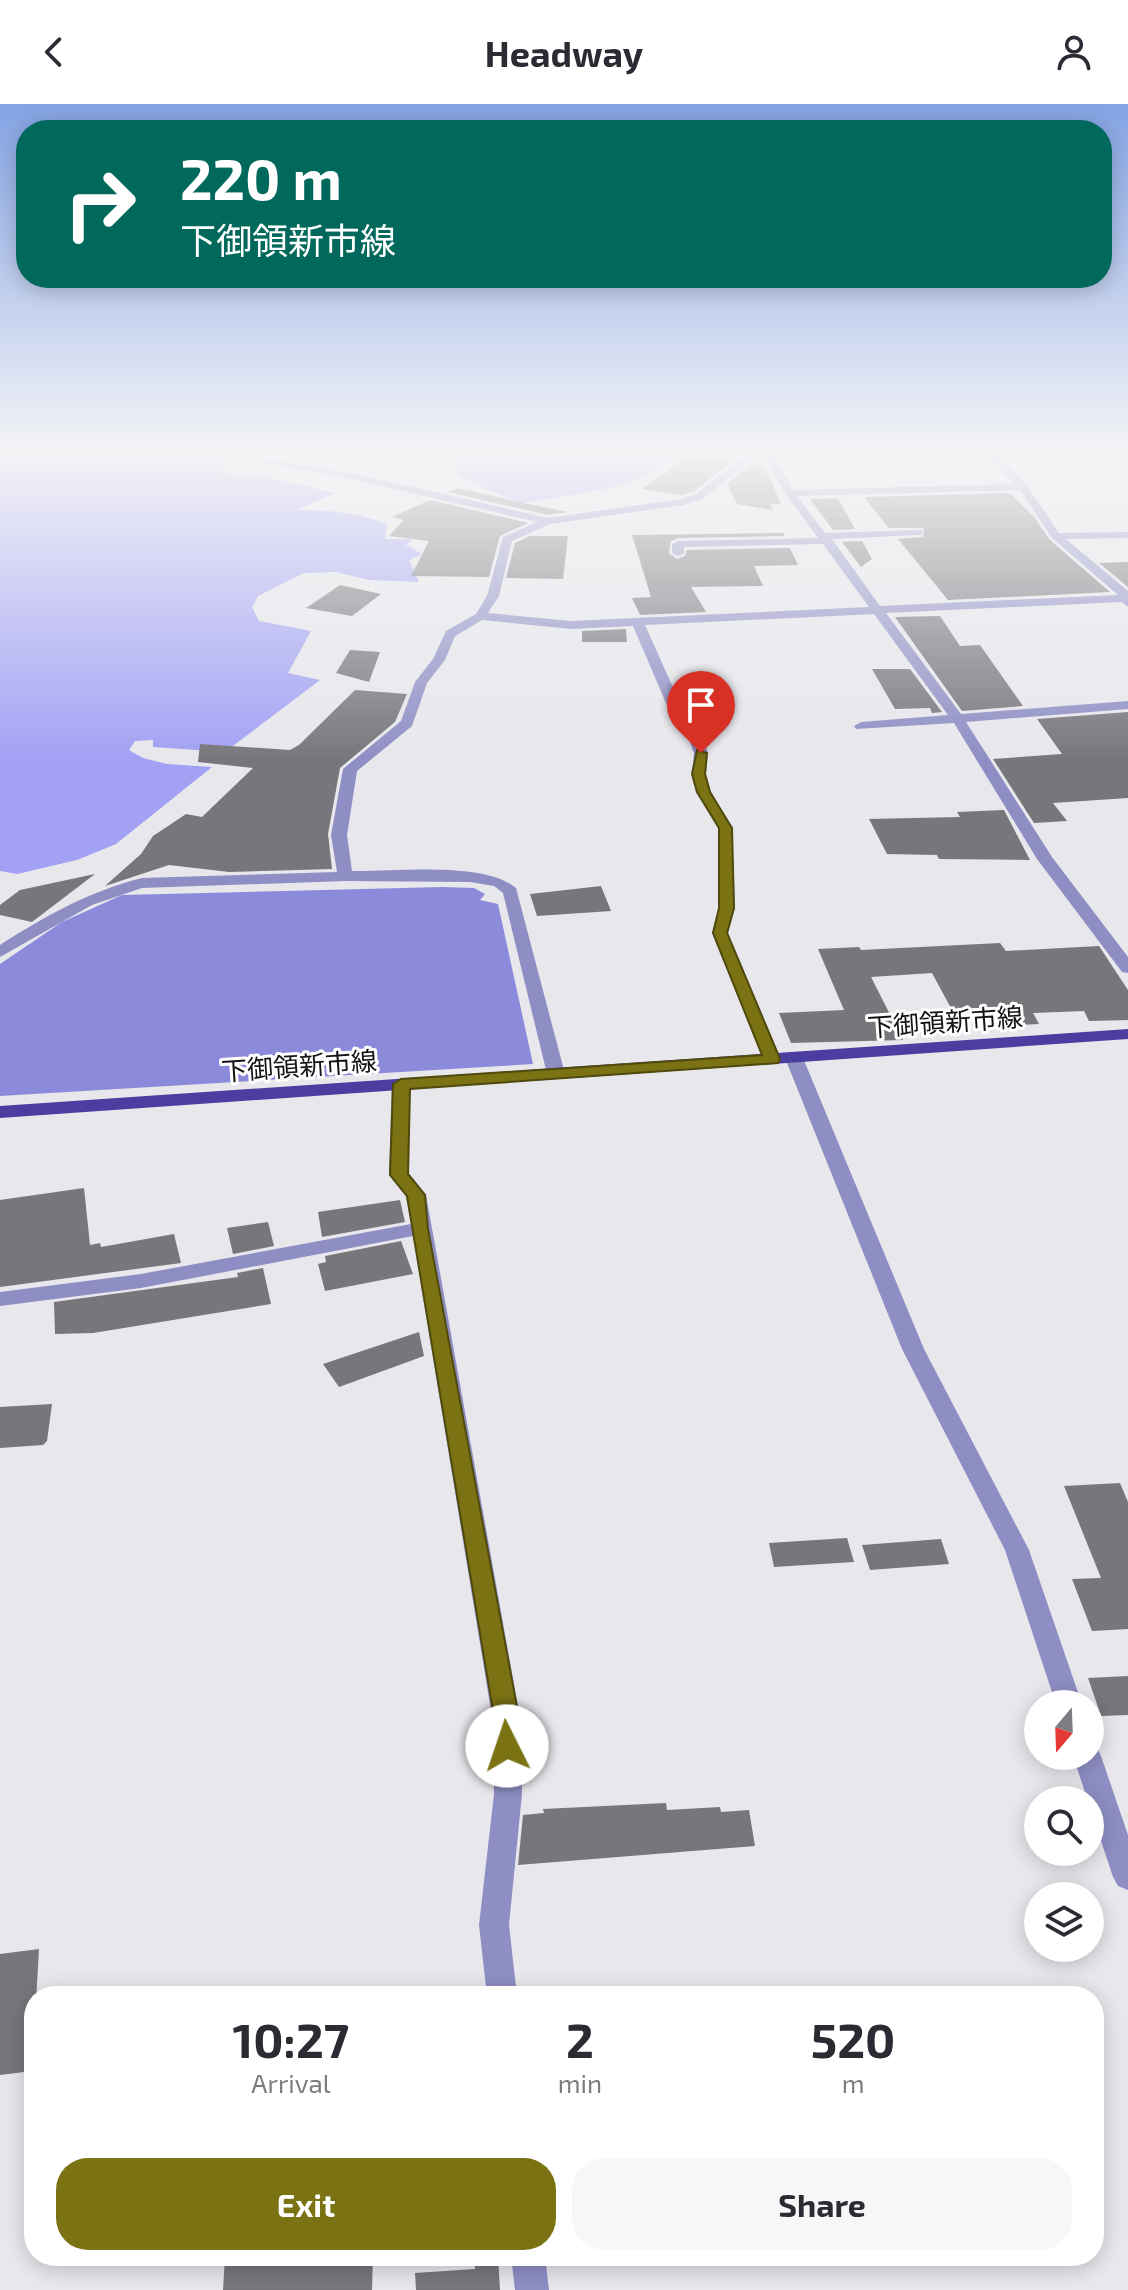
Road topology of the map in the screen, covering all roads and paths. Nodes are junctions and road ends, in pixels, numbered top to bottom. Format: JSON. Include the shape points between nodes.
{"nodes":[{"id":1,"x":503,"y":556,"type":"edge"},
{"id":2,"x":838,"y":556,"type":"edge"},
{"id":3,"x":1078,"y":556,"type":"edge"},
{"id":4,"x":1127,"y":600,"type":"edge"},
{"id":5,"x":876,"y":611,"type":"junction"},
{"id":6,"x":480,"y":616,"type":"junction"},
{"id":7,"x":638,"y":622,"type":"junction"},
{"id":8,"x":1128,"y":705,"type":"edge"},
{"id":9,"x":958,"y":719,"type":"junction"},
{"id":10,"x":861,"y":726,"type":"dead end"},
{"id":11,"x":345,"y":876,"type":"junction"},
{"id":12,"x":0,"y":952,"type":"edge"},
{"id":13,"x":1128,"y":968,"type":"edge"},
{"id":14,"x":1128,"y":1034,"type":"edge"},
{"id":15,"x":783,"y":1059,"type":"junction"},
{"id":16,"x":556,"y":1074,"type":"junction"},
{"id":17,"x":401,"y":1084,"type":"junction"},
{"id":18,"x":0,"y":1112,"type":"edge"},
{"id":19,"x":419,"y":1229,"type":"junction"},
{"id":20,"x":0,"y":1299,"type":"edge"},
{"id":21,"x":1064,"y":1690,"type":"edge"},
{"id":22,"x":1092,"y":1770,"type":"edge"},
{"id":23,"x":1128,"y":1877,"type":"edge"},
{"id":24,"x":501,"y":1986,"type":"edge"},
{"id":25,"x":529,"y":2266,"type":"edge"},
{"id":26,"x":532,"y":2290,"type":"edge"}],
"edges":[{"from":1,"to":6,"type":"street","via":[[493,596]]},
{"from":2,"to":5,"type":"street"},
{"from":3,"to":4,"type":"street"},
{"from":4,"to":5,"type":"street"},
{"from":5,"to":7,"type":"street"},
{"from":5,"to":9,"type":"street"},
{"from":6,"to":7,"type":"street","via":[[571,625]]},
{"from":6,"to":11,"type":"street","via":[[450,634],[439,660],[421,682],[407,723],[350,769],[339,835]]},
{"from":7,"to":15,"type":"street","via":[[673,703],[694,733],[704,792],[725,828],[727,908],[720,933]]},
{"from":8,"to":9,"type":"street"},
{"from":9,"to":10,"type":"street"},
{"from":9,"to":13,"type":"street","via":[[1045,859]]},
{"from":11,"to":12,"type":"street","via":[[123,887]]},
{"from":11,"to":16,"type":"street","via":[[470,877],[499,882],[510,891]]},
{"from":14,"to":15,"type":"main road","name":"下御領新市線"},
{"from":15,"to":16,"type":"main road","name":"下御領新市線"},
{"from":15,"to":21,"type":"street","via":[[913,1349],[1017,1550]]},
{"from":16,"to":17,"type":"main road","name":"下御領新市線"},
{"from":17,"to":18,"type":"main road","name":"下御領新市線"},
{"from":17,"to":19,"type":"street","via":[[399,1175],[416,1195]]},
{"from":19,"to":20,"type":"street","via":[[141,1281]]},
{"from":19,"to":24,"type":"street","via":[[507,1723],[508,1794],[494,1925]]},
{"from":22,"to":23,"type":"street"},
{"from":25,"to":26,"type":"street"}]}
